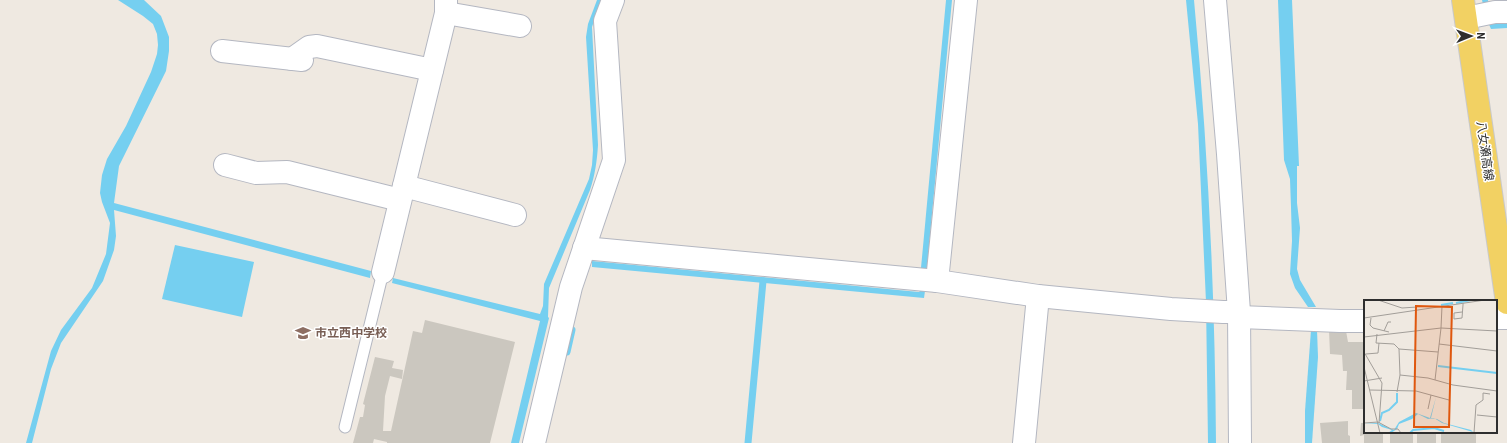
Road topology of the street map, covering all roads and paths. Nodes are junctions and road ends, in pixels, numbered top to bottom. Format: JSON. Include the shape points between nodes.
{"nodes":[{"id":1,"x":613,"y":0,"type":"edge"},
{"id":2,"x":966,"y":0,"type":"edge"},
{"id":3,"x":1215,"y":0,"type":"edge"},
{"id":4,"x":446,"y":6,"type":"edge"},
{"id":5,"x":1487,"y":10,"type":"edge"},
{"id":6,"x":520,"y":26,"type":"dead end"},
{"id":7,"x":222,"y":51,"type":"dead end"},
{"id":8,"x":432,"y":70,"type":"junction"},
{"id":9,"x":224,"y":165,"type":"dead end"},
{"id":10,"x":402,"y":193,"type":"junction"},
{"id":11,"x":515,"y":215,"type":"dead end"},
{"id":12,"x":584,"y":248,"type":"junction"},
{"id":13,"x":383,"y":272,"type":"joint"},
{"id":14,"x":937,"y":281,"type":"junction"},
{"id":15,"x":1038,"y":296,"type":"junction"},
{"id":16,"x":1507,"y":303,"type":"edge"},
{"id":17,"x":1239,"y":314,"type":"junction"},
{"id":18,"x":1364,"y":321,"type":"edge"},
{"id":19,"x":345,"y":427,"type":"dead end"},
{"id":20,"x":534,"y":443,"type":"edge"},
{"id":21,"x":1024,"y":443,"type":"edge"},
{"id":22,"x":1240,"y":443,"type":"edge"}],
"edges":[{"from":1,"to":12,"type":"street","via":[[605,21],[614,160]]},
{"from":2,"to":14,"type":"street"},
{"from":3,"to":17,"type":"street"},
{"from":4,"to":6,"type":"street"},
{"from":4,"to":8,"type":"street"},
{"from":5,"to":16,"type":"main road","name":"八女瀬高線"},
{"from":7,"to":8,"type":"street","via":[[297,60],[309,46],[317,46]]},
{"from":8,"to":10,"type":"street"},
{"from":9,"to":10,"type":"street","via":[[256,173],[287,172]]},
{"from":10,"to":11,"type":"street"},
{"from":10,"to":13,"type":"street"},
{"from":12,"to":14,"type":"street"},
{"from":12,"to":20,"type":"street","via":[[571,287]]},
{"from":13,"to":19,"type":"lane"},
{"from":14,"to":15,"type":"street"},
{"from":15,"to":17,"type":"street"},
{"from":15,"to":21,"type":"street"},
{"from":17,"to":18,"type":"street"},
{"from":17,"to":22,"type":"street"}]}
